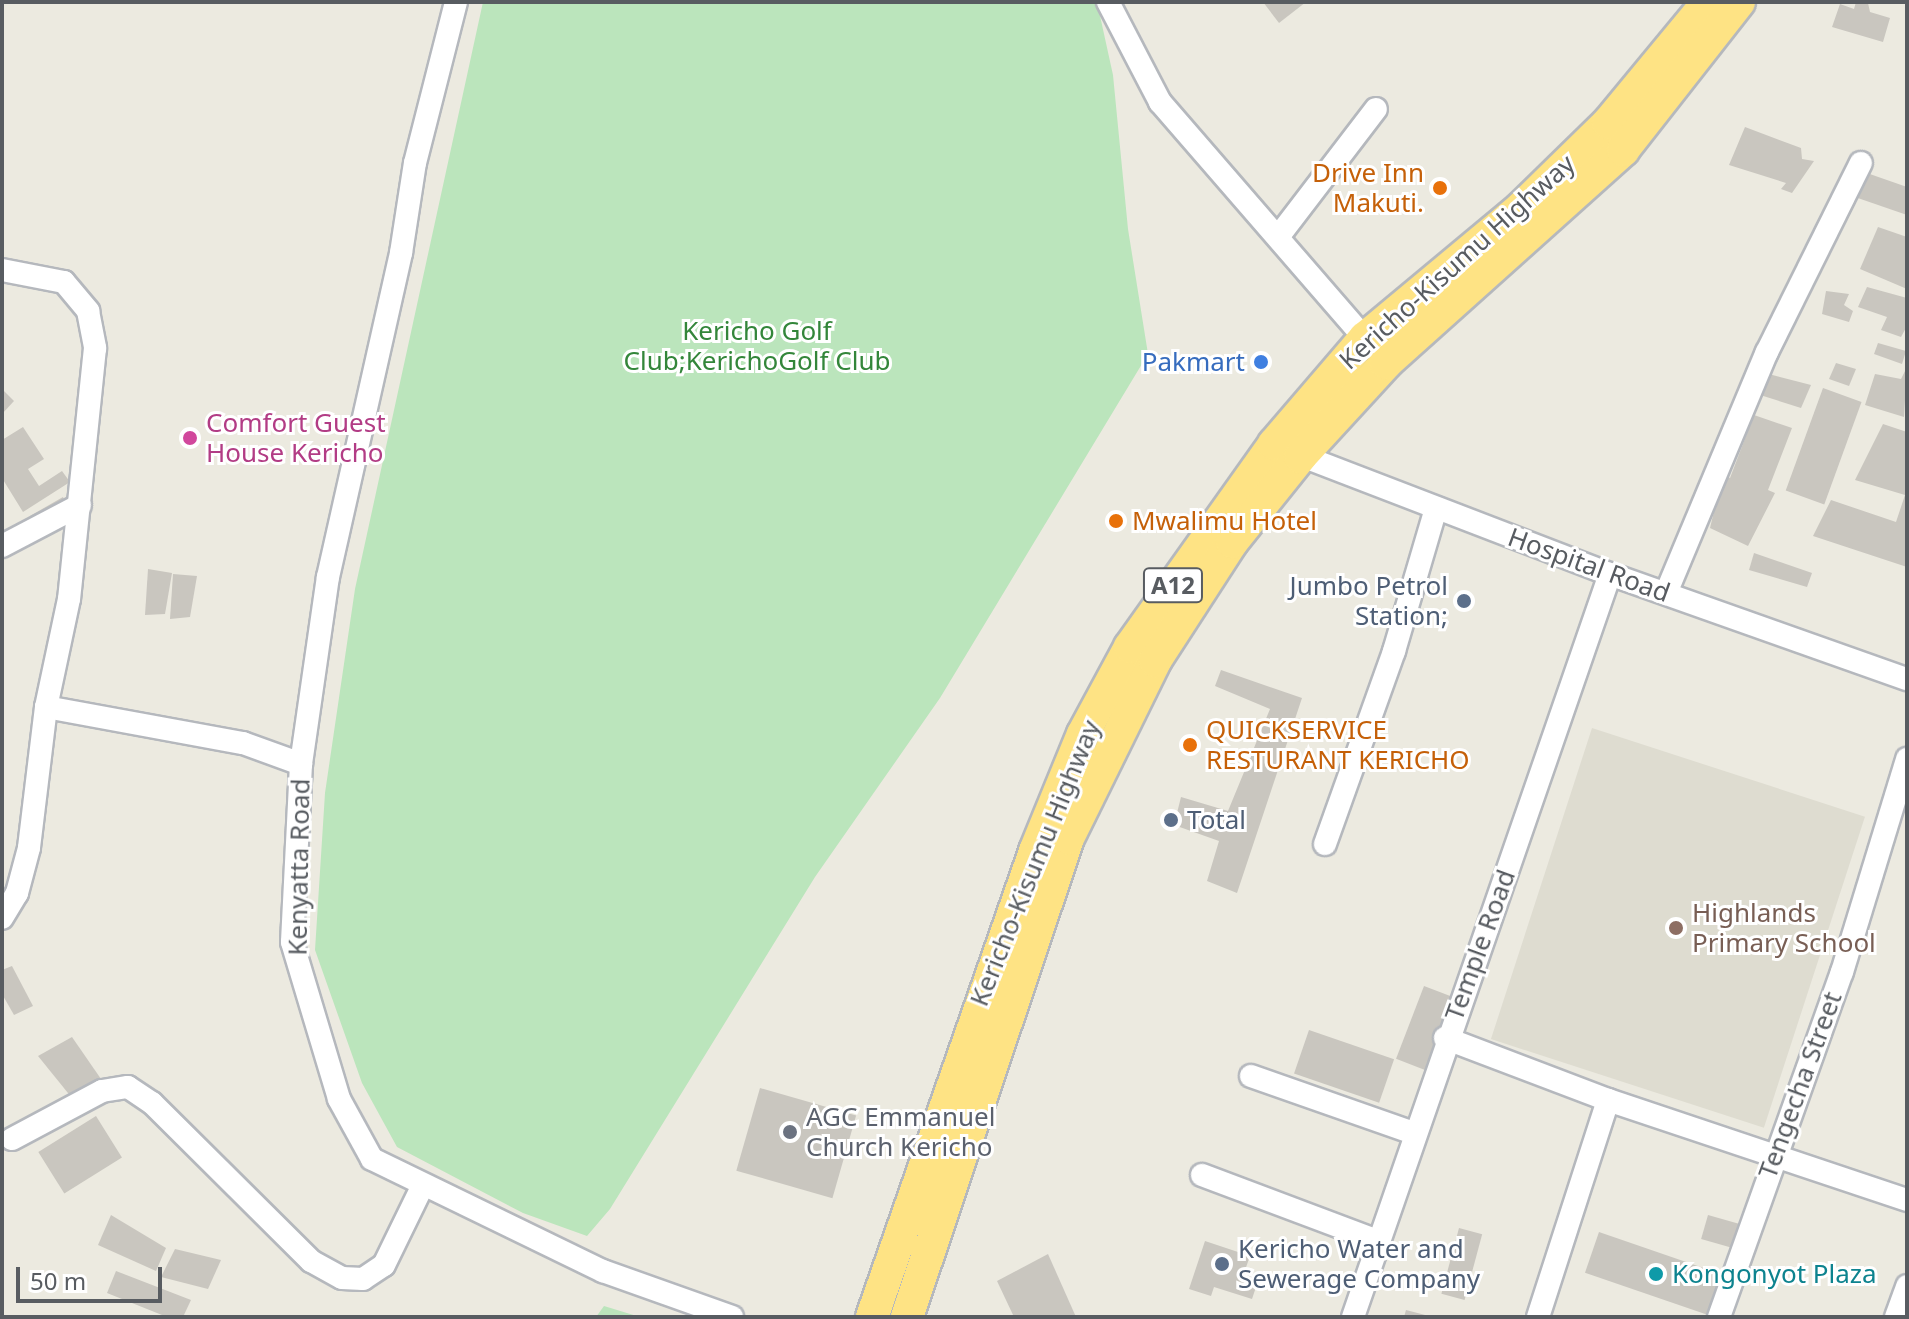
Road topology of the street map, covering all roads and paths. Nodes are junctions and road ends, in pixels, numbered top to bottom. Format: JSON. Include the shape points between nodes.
{"nodes":[{"id":1,"x":456,"y":2,"type":"edge"},
{"id":2,"x":1108,"y":2,"type":"edge"},
{"id":3,"x":1708,"y":2,"type":"edge"},
{"id":4,"x":1739,"y":2,"type":"edge"},
{"id":5,"x":1376,"y":109,"type":"dead end"},
{"id":6,"x":1861,"y":163,"type":"dead end"},
{"id":7,"x":1278,"y":237,"type":"junction"},
{"id":8,"x":2,"y":270,"type":"edge"},
{"id":9,"x":1365,"y":338,"type":"junction"},
{"id":10,"x":1386,"y":363,"type":"junction"},
{"id":11,"x":1287,"y":450,"type":"junction"},
{"id":12,"x":80,"y":505,"type":"junction"},
{"id":13,"x":1436,"y":508,"type":"junction"},
{"id":14,"x":2,"y":546,"type":"edge"},
{"id":15,"x":1610,"y":574,"type":"junction"},
{"id":16,"x":1666,"y":593,"type":"junction"},
{"id":17,"x":1907,"y":679,"type":"edge"},
{"id":18,"x":46,"y":707,"type":"junction"},
{"id":19,"x":1907,"y":759,"type":"edge"},
{"id":20,"x":301,"y":764,"type":"junction"},
{"id":21,"x":1325,"y":844,"type":"dead end"},
{"id":22,"x":2,"y":918,"type":"edge"},
{"id":23,"x":1445,"y":1038,"type":"junction"},
{"id":24,"x":1251,"y":1076,"type":"dead end"},
{"id":25,"x":1608,"y":1100,"type":"junction"},
{"id":26,"x":1414,"y":1133,"type":"junction"},
{"id":27,"x":12,"y":1139,"type":"dead end"},
{"id":28,"x":1774,"y":1154,"type":"junction"},
{"id":29,"x":1202,"y":1175,"type":"dead end"},
{"id":30,"x":423,"y":1185,"type":"junction"},
{"id":31,"x":1907,"y":1200,"type":"edge"},
{"id":32,"x":1378,"y":1241,"type":"junction"},
{"id":33,"x":1907,"y":1286,"type":"edge"},
{"id":34,"x":732,"y":1317,"type":"edge"},
{"id":35,"x":872,"y":1317,"type":"edge"},
{"id":36,"x":907,"y":1317,"type":"edge"},
{"id":37,"x":1353,"y":1317,"type":"edge"},
{"id":38,"x":1538,"y":1317,"type":"edge"},
{"id":39,"x":1719,"y":1317,"type":"edge"},
{"id":40,"x":1896,"y":1317,"type":"edge"}],
"edges":[{"from":1,"to":20,"type":"street","via":[[415,163],[401,253],[328,577]]},
{"from":2,"to":7,"type":"street","via":[[1160,102]]},
{"from":3,"to":9,"type":"highway","name":"Kericho-Kisumu Highway","number":"A12","via":[[1576,154],[1522,207]]},
{"from":4,"to":10,"type":"highway","name":"Kericho-Kisumu Highway","number":"A12","via":[[1623,150]]},
{"from":5,"to":7,"type":"street"},
{"from":6,"to":16,"type":"street","via":[[1767,352]]},
{"from":7,"to":9,"type":"street"},
{"from":8,"to":12,"type":"street","via":[[64,282],[88,311],[95,348]]},
{"from":9,"to":10,"type":"street"},
{"from":9,"to":11,"type":"highway","name":"Kericho-Kisumu Highway","number":"A12"},
{"from":10,"to":11,"type":"highway","name":"Kericho-Kisumu Highway","number":"A12"},
{"from":11,"to":13,"type":"street","name":"Hospital Road"},
{"from":11,"to":35,"type":"highway","name":"Kericho-Kisumu Highway","number":"A12","via":[[1130,647],[1083,734],[976,1011]]},
{"from":11,"to":36,"type":"highway","name":"Kericho-Kisumu Highway","number":"A12","via":[[1155,661],[1068,838]]},
{"from":12,"to":14,"type":"street"},
{"from":12,"to":18,"type":"street","via":[[69,599]]},
{"from":13,"to":15,"type":"street","name":"Hospital Road"},
{"from":13,"to":21,"type":"street","via":[[1394,651]]},
{"from":15,"to":16,"type":"street","name":"Hospital Road"},
{"from":15,"to":23,"type":"street","name":"Temple Road","via":[[1578,678]]},
{"from":16,"to":17,"type":"street","name":"Hospital Road"},
{"from":18,"to":20,"type":"street","name":"Kenyatta Road","via":[[243,743]]},
{"from":18,"to":22,"type":"street","via":[[29,848],[17,893]]},
{"from":19,"to":28,"type":"street","name":"Tengecha Street","via":[[1842,972]]},
{"from":20,"to":30,"type":"street","name":"Kenyatta Road","via":[[292,914],[298,974],[339,1099],[359,1141],[372,1159]]},
{"from":23,"to":25,"type":"street"},
{"from":23,"to":26,"type":"street","name":"Temple Road"},
{"from":24,"to":26,"type":"street"},
{"from":25,"to":28,"type":"street"},
{"from":25,"to":38,"type":"street"},
{"from":26,"to":32,"type":"street","name":"Temple Road"},
{"from":27,"to":30,"type":"street","via":[[102,1091],[128,1087],[152,1103],[311,1261],[342,1278],[363,1279],[384,1265]]},
{"from":28,"to":31,"type":"street"},
{"from":28,"to":39,"type":"street","name":"Tengecha Street"},
{"from":29,"to":32,"type":"street"},
{"from":30,"to":34,"type":"street","name":"Kenyatta Road","via":[[603,1271]]},
{"from":32,"to":37,"type":"street","name":"Temple Road"},
{"from":33,"to":40,"type":"street"}]}
